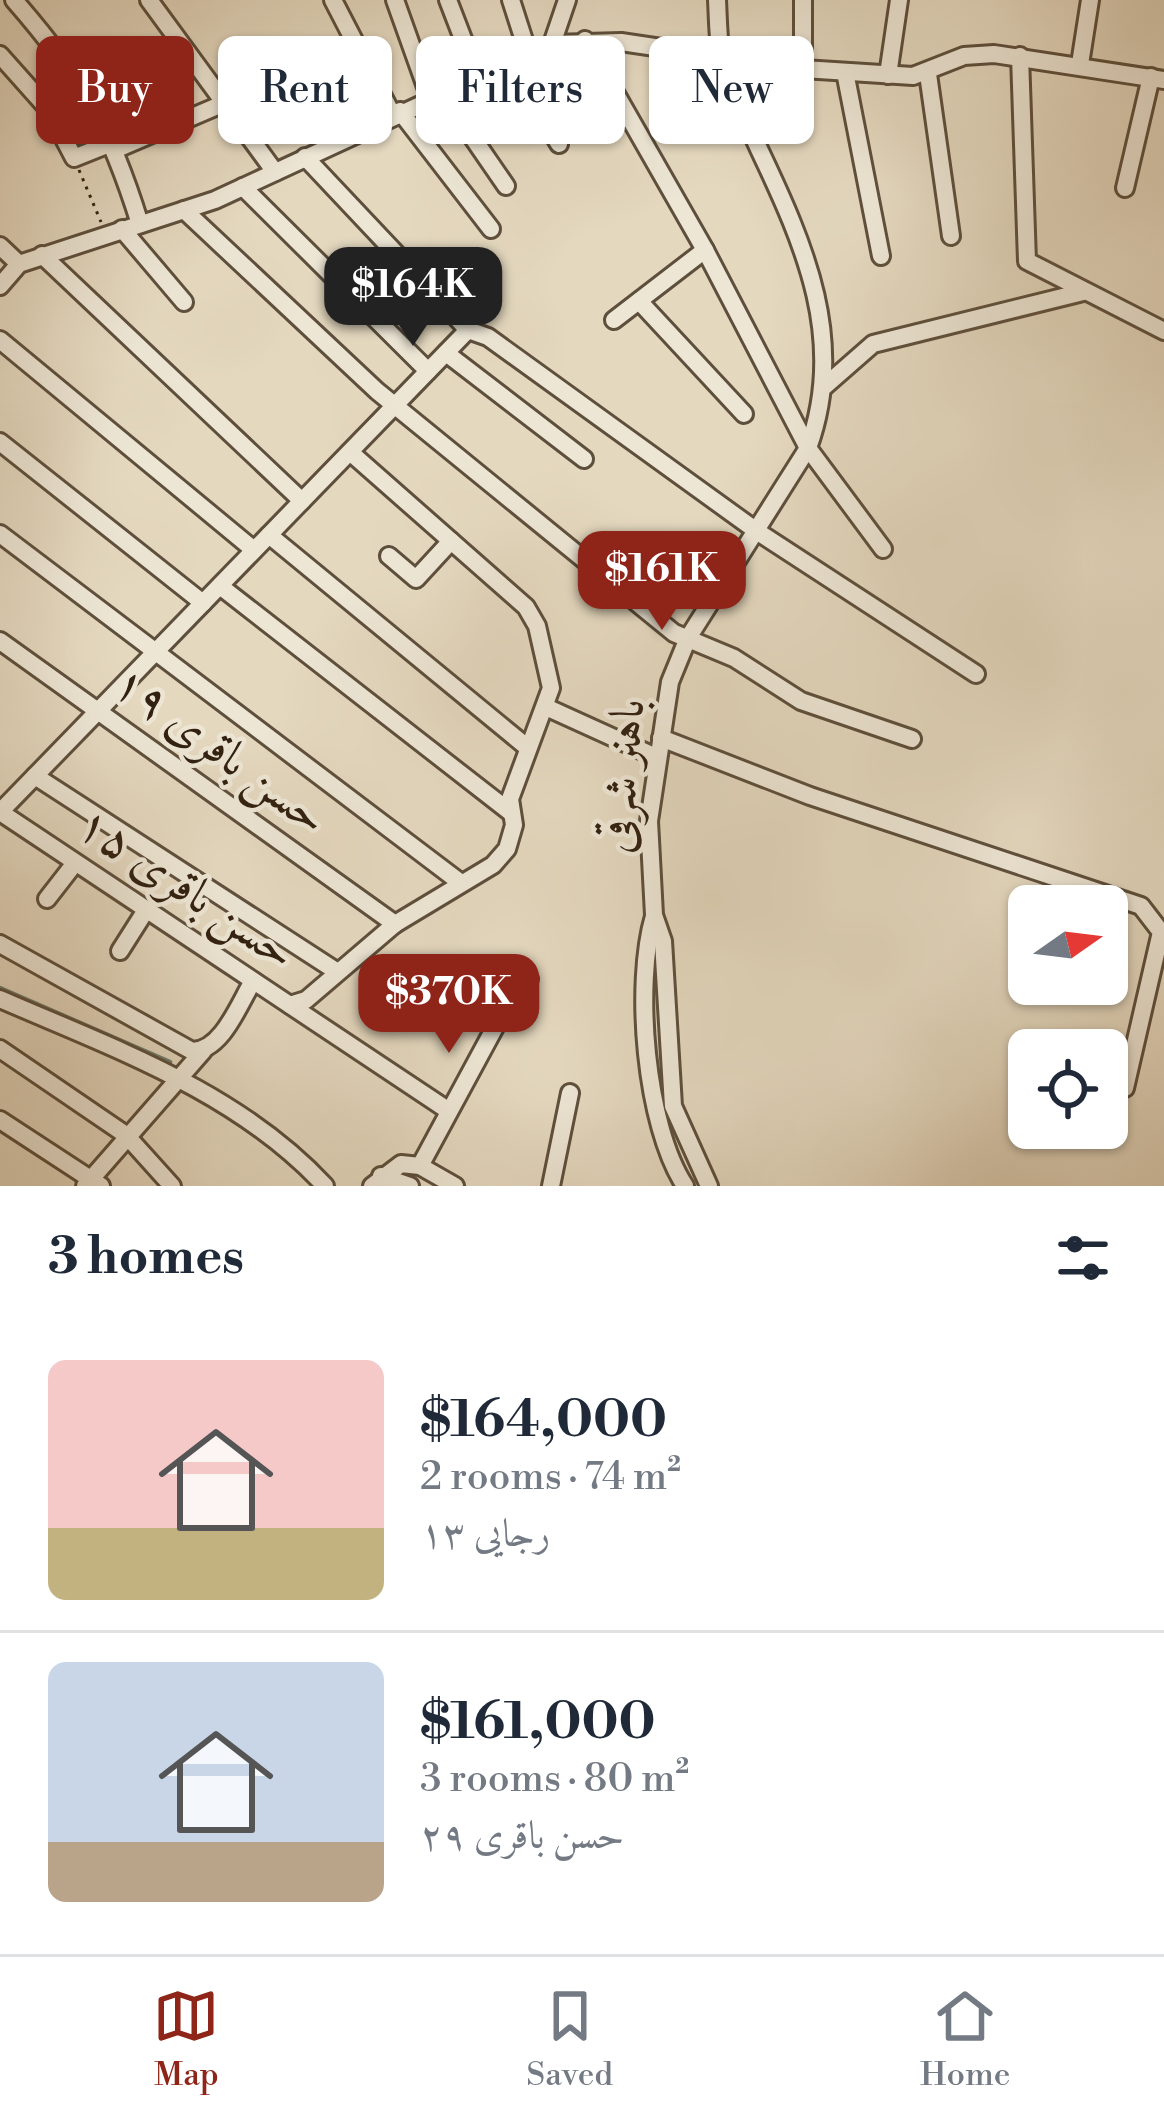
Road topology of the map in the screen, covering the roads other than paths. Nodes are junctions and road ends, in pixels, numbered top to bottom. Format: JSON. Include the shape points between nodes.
{"nodes":[{"id":1,"x":14,"y":0,"type":"edge"},
{"id":2,"x":149,"y":0,"type":"edge"},
{"id":3,"x":333,"y":0,"type":"edge"},
{"id":4,"x":394,"y":0,"type":"edge"},
{"id":5,"x":448,"y":0,"type":"edge"},
{"id":6,"x":511,"y":0,"type":"edge"},
{"id":7,"x":567,"y":0,"type":"edge"},
{"id":8,"x":717,"y":0,"type":"edge"},
{"id":9,"x":803,"y":0,"type":"edge"},
{"id":10,"x":899,"y":0,"type":"edge"},
{"id":11,"x":1090,"y":0,"type":"edge"},
{"id":12,"x":462,"y":36,"type":"edge"},
{"id":13,"x":523,"y":36,"type":"edge"},
{"id":14,"x":555,"y":36,"type":"edge"},
{"id":15,"x":720,"y":36,"type":"edge"},
{"id":16,"x":803,"y":36,"type":"edge"},
{"id":17,"x":416,"y":50,"type":"edge"},
{"id":18,"x":0,"y":55,"type":"edge"},
{"id":19,"x":1020,"y":56,"type":"junction"},
{"id":20,"x":1080,"y":64,"type":"junction"},
{"id":21,"x":814,"y":70,"type":"edge"},
{"id":22,"x":845,"y":72,"type":"junction"},
{"id":23,"x":928,"y":74,"type":"junction"},
{"id":24,"x":888,"y":75,"type":"junction"},
{"id":25,"x":1158,"y":78,"type":"edge"},
{"id":26,"x":218,"y":92,"type":"edge"},
{"id":27,"x":416,"y":104,"type":"edge"},
{"id":28,"x":218,"y":106,"type":"edge"},
{"id":29,"x":625,"y":110,"type":"edge"},
{"id":30,"x":396,"y":112,"type":"junction"},
{"id":31,"x":255,"y":144,"type":"edge"},
{"id":32,"x":473,"y":144,"type":"edge"},
{"id":33,"x":760,"y":144,"type":"edge"},
{"id":34,"x":115,"y":146,"type":"junction"},
{"id":35,"x":305,"y":157,"type":"junction"},
{"id":36,"x":275,"y":172,"type":"junction"},
{"id":37,"x":243,"y":187,"type":"junction"},
{"id":38,"x":506,"y":187,"type":"dead end"},
{"id":39,"x":1125,"y":188,"type":"dead end"},
{"id":40,"x":184,"y":210,"type":"junction"},
{"id":41,"x":123,"y":229,"type":"junction"},
{"id":42,"x":491,"y":229,"type":"dead end"},
{"id":43,"x":951,"y":236,"type":"dead end"},
{"id":44,"x":0,"y":246,"type":"edge"},
{"id":45,"x":705,"y":250,"type":"junction"},
{"id":46,"x":42,"y":255,"type":"junction"},
{"id":47,"x":881,"y":256,"type":"dead end"},
{"id":48,"x":19,"y":264,"type":"junction"},
{"id":49,"x":0,"y":286,"type":"edge"},
{"id":50,"x":1083,"y":292,"type":"junction"},
{"id":51,"x":639,"y":301,"type":"junction"},
{"id":52,"x":184,"y":302,"type":"dead end"},
{"id":53,"x":614,"y":320,"type":"dead end"},
{"id":54,"x":468,"y":330,"type":"junction"},
{"id":55,"x":1164,"y":332,"type":"edge"},
{"id":56,"x":0,"y":340,"type":"edge"},
{"id":57,"x":446,"y":353,"type":"junction"},
{"id":58,"x":428,"y":371,"type":"junction"},
{"id":59,"x":825,"y":386,"type":"junction"},
{"id":60,"x":396,"y":405,"type":"junction"},
{"id":61,"x":744,"y":414,"type":"dead end"},
{"id":62,"x":0,"y":442,"type":"edge"},
{"id":63,"x":808,"y":448,"type":"junction"},
{"id":64,"x":350,"y":452,"type":"junction"},
{"id":65,"x":584,"y":459,"type":"dead end"},
{"id":66,"x":302,"y":501,"type":"junction"},
{"id":67,"x":758,"y":532,"type":"junction"},
{"id":68,"x":0,"y":534,"type":"edge"},
{"id":69,"x":269,"y":535,"type":"junction"},
{"id":70,"x":451,"y":541,"type":"junction"},
{"id":71,"x":883,"y":549,"type":"dead end"},
{"id":72,"x":254,"y":550,"type":"junction"},
{"id":73,"x":389,"y":556,"type":"dead end"},
{"id":74,"x":220,"y":586,"type":"junction"},
{"id":75,"x":203,"y":603,"type":"junction"},
{"id":76,"x":688,"y":638,"type":"junction"},
{"id":77,"x":0,"y":641,"type":"edge"},
{"id":78,"x":157,"y":650,"type":"junction"},
{"id":79,"x":976,"y":674,"type":"dead end"},
{"id":80,"x":548,"y":708,"type":"junction"},
{"id":81,"x":98,"y":711,"type":"junction"},
{"id":82,"x":661,"y":738,"type":"junction"},
{"id":83,"x":912,"y":740,"type":"dead end"},
{"id":84,"x":528,"y":748,"type":"junction"},
{"id":85,"x":656,"y":757,"type":"junction"},
{"id":86,"x":35,"y":776,"type":"junction"},
{"id":87,"x":0,"y":812,"type":"edge"},
{"id":88,"x":510,"y":812,"type":"junction"},
{"id":89,"x":75,"y":862,"type":"junction"},
{"id":90,"x":461,"y":883,"type":"junction"},
{"id":91,"x":47,"y":899,"type":"dead end"},
{"id":92,"x":146,"y":910,"type":"junction"},
{"id":93,"x":655,"y":915,"type":"junction"},
{"id":94,"x":394,"y":924,"type":"junction"},
{"id":95,"x":0,"y":944,"type":"edge"},
{"id":96,"x":120,"y":951,"type":"dead end"},
{"id":97,"x":336,"y":971,"type":"junction"},
{"id":98,"x":529,"y":980,"type":"dead end"},
{"id":99,"x":253,"y":981,"type":"junction"},
{"id":100,"x":0,"y":999,"type":"edge"},
{"id":101,"x":290,"y":1006,"type":"junction"},
{"id":102,"x":0,"y":1049,"type":"edge"},
{"id":103,"x":203,"y":1052,"type":"junction"},
{"id":104,"x":1128,"y":1075,"type":"edge"},
{"id":105,"x":180,"y":1078,"type":"junction"},
{"id":106,"x":570,"y":1093,"type":"dead end"},
{"id":107,"x":449,"y":1111,"type":"junction"},
{"id":108,"x":0,"y":1120,"type":"edge"},
{"id":109,"x":126,"y":1135,"type":"junction"},
{"id":110,"x":420,"y":1166,"type":"junction"},
{"id":111,"x":377,"y":1181,"type":"edge"},
{"id":112,"x":92,"y":1183,"type":"edge"},
{"id":113,"x":680,"y":1183,"type":"edge"},
{"id":114,"x":172,"y":1186,"type":"edge"},
{"id":115,"x":326,"y":1186,"type":"edge"},
{"id":116,"x":410,"y":1186,"type":"edge"},
{"id":117,"x":455,"y":1186,"type":"edge"},
{"id":118,"x":551,"y":1186,"type":"edge"},
{"id":119,"x":709,"y":1186,"type":"edge"}],
"edges":[{"from":1,"to":34,"type":"street","via":[[77,75]]},
{"from":2,"to":26,"type":"street"},
{"from":3,"to":30,"type":"street"},
{"from":4,"to":17,"type":"street"},
{"from":5,"to":12,"type":"street"},
{"from":6,"to":13,"type":"street"},
{"from":7,"to":14,"type":"street"},
{"from":8,"to":15,"type":"street","name":"باهنر شرقی"},
{"from":9,"to":16,"type":"street"},
{"from":10,"to":24,"type":"street"},
{"from":11,"to":20,"type":"street"},
{"from":18,"to":34,"type":"street","via":[[49,110],[74,158]]},
{"from":19,"to":20,"type":"street"},
{"from":19,"to":23,"type":"street","via":[[964,56]]},
{"from":19,"to":50,"type":"street","via":[[1027,261]]},
{"from":20,"to":25,"type":"street"},
{"from":21,"to":22,"type":"street"},
{"from":22,"to":24,"type":"street"},
{"from":22,"to":47,"type":"street"},
{"from":23,"to":24,"type":"street"},
{"from":23,"to":43,"type":"street"},
{"from":25,"to":39,"type":"street"},
{"from":27,"to":30,"type":"street"},
{"from":28,"to":34,"type":"street"},
{"from":29,"to":45,"type":"street"},
{"from":30,"to":35,"type":"street"},
{"from":30,"to":42,"type":"street"},
{"from":31,"to":36,"type":"street"},
{"from":32,"to":38,"type":"street"},
{"from":33,"to":59,"type":"street","name":"باهنر شرقی","via":[[820,302]]},
{"from":34,"to":41,"type":"street"},
{"from":35,"to":36,"type":"street"},
{"from":35,"to":54,"type":"street"},
{"from":36,"to":37,"type":"street"},
{"from":37,"to":40,"type":"street"},
{"from":37,"to":58,"type":"street"},
{"from":40,"to":41,"type":"street"},
{"from":40,"to":60,"type":"street"},
{"from":41,"to":46,"type":"street"},
{"from":41,"to":52,"type":"street"},
{"from":44,"to":48,"type":"street"},
{"from":45,"to":51,"type":"street"},
{"from":45,"to":63,"type":"street"},
{"from":46,"to":48,"type":"street"},
{"from":46,"to":66,"type":"street"},
{"from":48,"to":49,"type":"street"},
{"from":50,"to":55,"type":"street"},
{"from":50,"to":59,"type":"street","via":[[872,344]]},
{"from":51,"to":53,"type":"street"},
{"from":51,"to":61,"type":"street"},
{"from":54,"to":57,"type":"street"},
{"from":54,"to":67,"type":"street"},
{"from":56,"to":72,"type":"street"},
{"from":57,"to":58,"type":"street"},
{"from":57,"to":65,"type":"street"},
{"from":58,"to":60,"type":"street"},
{"from":59,"to":63,"type":"street","name":"باهنر شرقی"},
{"from":60,"to":64,"type":"street"},
{"from":60,"to":76,"type":"street"},
{"from":62,"to":75,"type":"street"},
{"from":63,"to":67,"type":"street","name":"باهنر شرقی"},
{"from":63,"to":71,"type":"street"},
{"from":64,"to":66,"type":"street"},
{"from":64,"to":70,"type":"street"},
{"from":66,"to":69,"type":"street"},
{"from":67,"to":76,"type":"street","name":"باهنر شرقی"},
{"from":67,"to":79,"type":"street"},
{"from":68,"to":78,"type":"street"},
{"from":69,"to":72,"type":"street"},
{"from":69,"to":84,"type":"street"},
{"from":70,"to":73,"type":"street","via":[[416,579]]},
{"from":70,"to":80,"type":"street","via":[[533,616],[550,676]]},
{"from":72,"to":74,"type":"street"},
{"from":74,"to":75,"type":"street"},
{"from":74,"to":88,"type":"street"},
{"from":75,"to":78,"type":"street"},
{"from":76,"to":82,"type":"street","name":"باهنر شرقی"},
{"from":76,"to":83,"type":"street","via":[[801,701]]},
{"from":77,"to":81,"type":"street","name":"حسن باقری ۱۹"},
{"from":78,"to":81,"type":"street"},
{"from":78,"to":90,"type":"street"},
{"from":80,"to":84,"type":"street"},
{"from":80,"to":85,"type":"street"},
{"from":81,"to":86,"type":"street"},
{"from":81,"to":94,"type":"street","name":"حسن باقری ۱۹"},
{"from":82,"to":85,"type":"street","name":"باهنر شرقی"},
{"from":82,"to":104,"type":"street","via":[[1142,906],[1161,932]]},
{"from":84,"to":88,"type":"street"},
{"from":85,"to":93,"type":"street","name":"باهنر شرقی","via":[[649,821]]},
{"from":86,"to":87,"type":"street"},
{"from":86,"to":97,"type":"street"},
{"from":87,"to":89,"type":"street","name":"حسن باقری ۱۵"},
{"from":88,"to":90,"type":"street","via":[[507,849]]},
{"from":89,"to":91,"type":"street"},
{"from":89,"to":92,"type":"street","name":"حسن باقری ۱۵"},
{"from":90,"to":94,"type":"street"},
{"from":92,"to":96,"type":"street"},
{"from":92,"to":99,"type":"street","name":"حسن باقری ۱۵"},
{"from":93,"to":113,"type":"street","name":"باهنر شرقی","via":[[645,947],[653,1097]]},
{"from":93,"to":119,"type":"street","name":"باهنر شرقی","via":[[673,1106]]},
{"from":94,"to":97,"type":"street"},
{"from":95,"to":103,"type":"street","via":[[183,1049]]},
{"from":97,"to":101,"type":"street"},
{"from":98,"to":107,"type":"street"},
{"from":99,"to":101,"type":"street","name":"حسن باقری ۱۵"},
{"from":99,"to":103,"type":"street"},
{"from":100,"to":105,"type":"street"},
{"from":101,"to":107,"type":"street","name":"حسن باقری ۱۵"},
{"from":102,"to":109,"type":"street"},
{"from":103,"to":105,"type":"street"},
{"from":105,"to":109,"type":"street"},
{"from":105,"to":115,"type":"street","via":[[248,1117]]},
{"from":106,"to":118,"type":"street"},
{"from":107,"to":110,"type":"street"},
{"from":108,"to":112,"type":"street"},
{"from":109,"to":112,"type":"street"},
{"from":109,"to":114,"type":"street"},
{"from":110,"to":111,"type":"street","via":[[401,1165]]},
{"from":110,"to":117,"type":"street"},
{"from":111,"to":116,"type":"street"}]}
